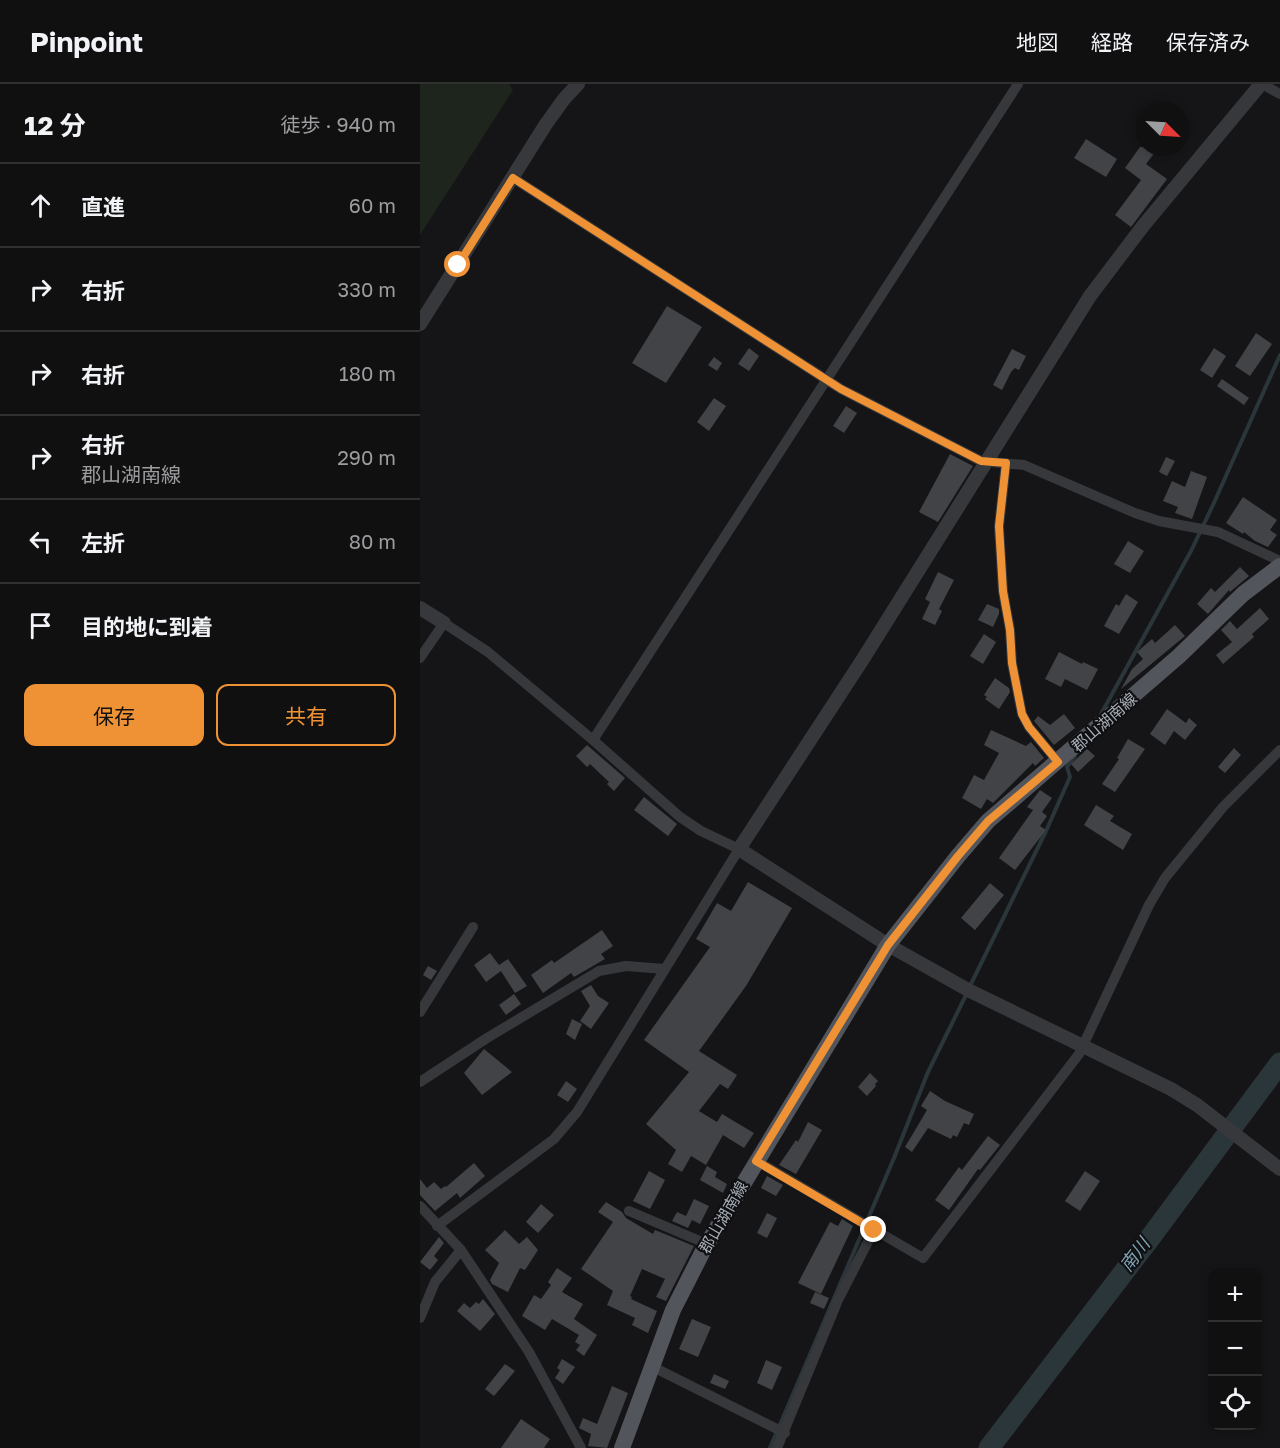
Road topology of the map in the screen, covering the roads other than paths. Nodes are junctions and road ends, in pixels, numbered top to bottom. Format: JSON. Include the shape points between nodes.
{"nodes":[{"id":1,"x":578,"y":84,"type":"edge"},
{"id":2,"x":1018,"y":84,"type":"edge"},
{"id":3,"x":1261,"y":84,"type":"edge"},
{"id":4,"x":1280,"y":94,"type":"edge"},
{"id":5,"x":513,"y":178,"type":"junction"},
{"id":6,"x":420,"y":324,"type":"edge"},
{"id":7,"x":828,"y":380,"type":"junction"},
{"id":8,"x":987,"y":463,"type":"junction"},
{"id":9,"x":1006,"y":463,"type":"junction"},
{"id":10,"x":1280,"y":561,"type":"edge"},
{"id":11,"x":1280,"y":566,"type":"edge"},
{"id":12,"x":420,"y":608,"type":"edge"},
{"id":13,"x":444,"y":623,"type":"junction"},
{"id":14,"x":420,"y":658,"type":"edge"},
{"id":15,"x":593,"y":740,"type":"junction"},
{"id":16,"x":1280,"y":750,"type":"edge"},
{"id":17,"x":1058,"y":762,"type":"junction"},
{"id":18,"x":739,"y":849,"type":"junction"},
{"id":19,"x":473,"y":927,"type":"dead end"},
{"id":20,"x":888,"y":945,"type":"junction"},
{"id":21,"x":665,"y":969,"type":"junction"},
{"id":22,"x":420,"y":1012,"type":"edge"},
{"id":23,"x":1083,"y":1046,"type":"junction"},
{"id":24,"x":420,"y":1082,"type":"edge"},
{"id":25,"x":756,"y":1161,"type":"junction"},
{"id":26,"x":1280,"y":1169,"type":"edge"},
{"id":27,"x":420,"y":1206,"type":"edge"},
{"id":28,"x":629,"y":1211,"type":"dead end"},
{"id":29,"x":437,"y":1226,"type":"junction"},
{"id":30,"x":874,"y":1230,"type":"junction"},
{"id":31,"x":707,"y":1244,"type":"junction"},
{"id":32,"x":461,"y":1250,"type":"junction"},
{"id":33,"x":420,"y":1318,"type":"edge"},
{"id":34,"x":651,"y":1366,"type":"junction"},
{"id":35,"x":785,"y":1433,"type":"junction"},
{"id":36,"x":581,"y":1448,"type":"edge"},
{"id":37,"x":622,"y":1448,"type":"edge"},
{"id":38,"x":777,"y":1448,"type":"edge"}],
"edges":[{"from":1,"to":5,"type":"street","via":[[546,124]]},
{"from":2,"to":7,"type":"street"},
{"from":3,"to":4,"type":"street"},
{"from":3,"to":8,"type":"street","via":[[1143,226],[1090,297]]},
{"from":5,"to":6,"type":"street"},
{"from":5,"to":7,"type":"street"},
{"from":7,"to":8,"type":"street"},
{"from":7,"to":15,"type":"street"},
{"from":8,"to":9,"type":"street"},
{"from":8,"to":18,"type":"street"},
{"from":9,"to":10,"type":"street","via":[[1033,468],[1159,521],[1218,532]]},
{"from":9,"to":17,"type":"street","via":[[999,526],[1012,663],[1022,714]]},
{"from":11,"to":17,"type":"main road","name":"郡山湖南線","via":[[1243,594]]},
{"from":12,"to":13,"type":"street"},
{"from":13,"to":14,"type":"street"},
{"from":13,"to":15,"type":"street","via":[[488,652]]},
{"from":15,"to":18,"type":"street","via":[[680,817]]},
{"from":16,"to":23,"type":"street","via":[[1236,793],[1165,878]]},
{"from":17,"to":20,"type":"main road","name":"郡山湖南線","via":[[988,821]]},
{"from":18,"to":20,"type":"street"},
{"from":18,"to":21,"type":"street"},
{"from":19,"to":22,"type":"street"},
{"from":20,"to":23,"type":"street","via":[[970,991]]},
{"from":20,"to":25,"type":"main road","name":"郡山湖南線"},
{"from":21,"to":24,"type":"street","via":[[626,966],[599,971]]},
{"from":21,"to":29,"type":"street","via":[[560,1133]]},
{"from":23,"to":26,"type":"street","via":[[1171,1089]]},
{"from":23,"to":30,"type":"street","via":[[923,1258]]},
{"from":25,"to":30,"type":"street"},
{"from":25,"to":31,"type":"main road","name":"郡山湖南線"},
{"from":27,"to":29,"type":"street"},
{"from":28,"to":31,"type":"street"},
{"from":29,"to":32,"type":"street"},
{"from":30,"to":35,"type":"street","via":[[838,1300]]},
{"from":31,"to":34,"type":"main road","name":"郡山湖南線","via":[[673,1310]]},
{"from":32,"to":33,"type":"street","via":[[435,1282]]},
{"from":32,"to":36,"type":"street","via":[[529,1352]]},
{"from":34,"to":35,"type":"street"},
{"from":34,"to":37,"type":"main road","name":"郡山湖南線"},
{"from":35,"to":38,"type":"street"}]}
